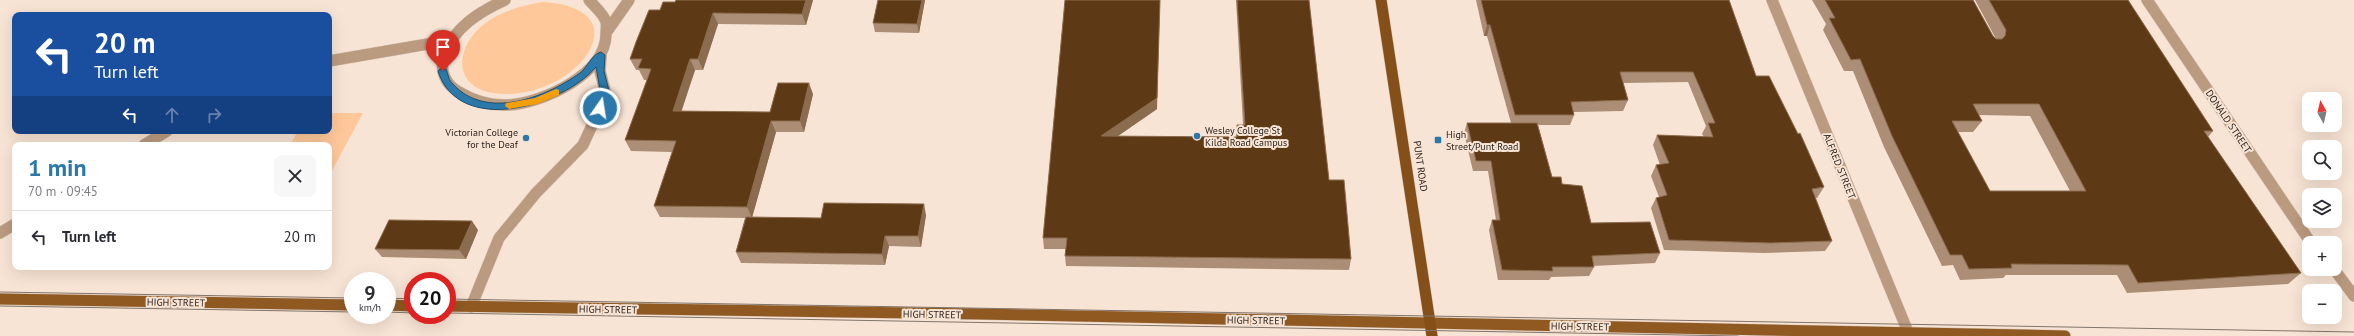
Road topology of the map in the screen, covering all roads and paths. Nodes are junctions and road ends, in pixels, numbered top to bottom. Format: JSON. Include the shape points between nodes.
{"nodes":[{"id":1,"x":505,"y":0,"type":"edge"},
{"id":2,"x":588,"y":0,"type":"edge"},
{"id":3,"x":629,"y":0,"type":"edge"},
{"id":4,"x":1381,"y":0,"type":"edge"},
{"id":5,"x":1772,"y":0,"type":"edge"},
{"id":6,"x":2147,"y":0,"type":"edge"},
{"id":7,"x":608,"y":30,"type":"junction"},
{"id":8,"x":450,"y":40,"type":"junction"},
{"id":9,"x":601,"y":55,"type":"junction"},
{"id":10,"x":332,"y":60,"type":"edge"},
{"id":11,"x":162,"y":134,"type":"edge"},
{"id":12,"x":149,"y":142,"type":"edge"},
{"id":13,"x":12,"y":226,"type":"edge"},
{"id":14,"x":0,"y":233,"type":"edge"},
{"id":15,"x":2306,"y":236,"type":"edge"},
{"id":16,"x":2339,"y":276,"type":"edge"},
{"id":17,"x":2354,"y":296,"type":"edge"},
{"id":18,"x":0,"y":299,"type":"edge"},
{"id":19,"x":344,"y":305,"type":"edge"},
{"id":20,"x":456,"y":306,"type":"edge"},
{"id":21,"x":471,"y":307,"type":"junction"},
{"id":22,"x":1430,"y":323,"type":"junction"},
{"id":23,"x":1908,"y":332,"type":"junction"},
{"id":24,"x":1432,"y":336,"type":"edge"},
{"id":25,"x":2064,"y":336,"type":"edge"}],
"edges":[{"from":1,"to":8,"type":"street","via":[[490,6],[467,21]]},
{"from":2,"to":7,"type":"street","via":[[603,13]]},
{"from":3,"to":7,"type":"street"},
{"from":4,"to":22,"type":"highway","name":"PUNT ROAD"},
{"from":5,"to":23,"type":"street","name":"ALFRED STREET"},
{"from":6,"to":15,"type":"street","name":"DONALD STREET"},
{"from":7,"to":9,"type":"street"},
{"from":8,"to":9,"type":"street","via":[[443,58],[446,83],[460,96],[482,104],[508,106],[537,101],[575,81],[586,73]]},
{"from":8,"to":10,"type":"street"},
{"from":9,"to":21,"type":"street","via":[[600,71],[606,95],[583,145],[536,192],[498,238]]},
{"from":11,"to":12,"type":"street"},
{"from":13,"to":14,"type":"street"},
{"from":16,"to":17,"type":"street"},
{"from":18,"to":19,"type":"main road","name":"HIGH STREET"},
{"from":20,"to":21,"type":"main road","name":"HIGH STREET"},
{"from":21,"to":22,"type":"main road","name":"HIGH STREET"},
{"from":22,"to":23,"type":"main road","name":"HIGH STREET"},
{"from":22,"to":24,"type":"highway","name":"PUNT ROAD"},
{"from":23,"to":25,"type":"main road","name":"HIGH STREET"}]}
